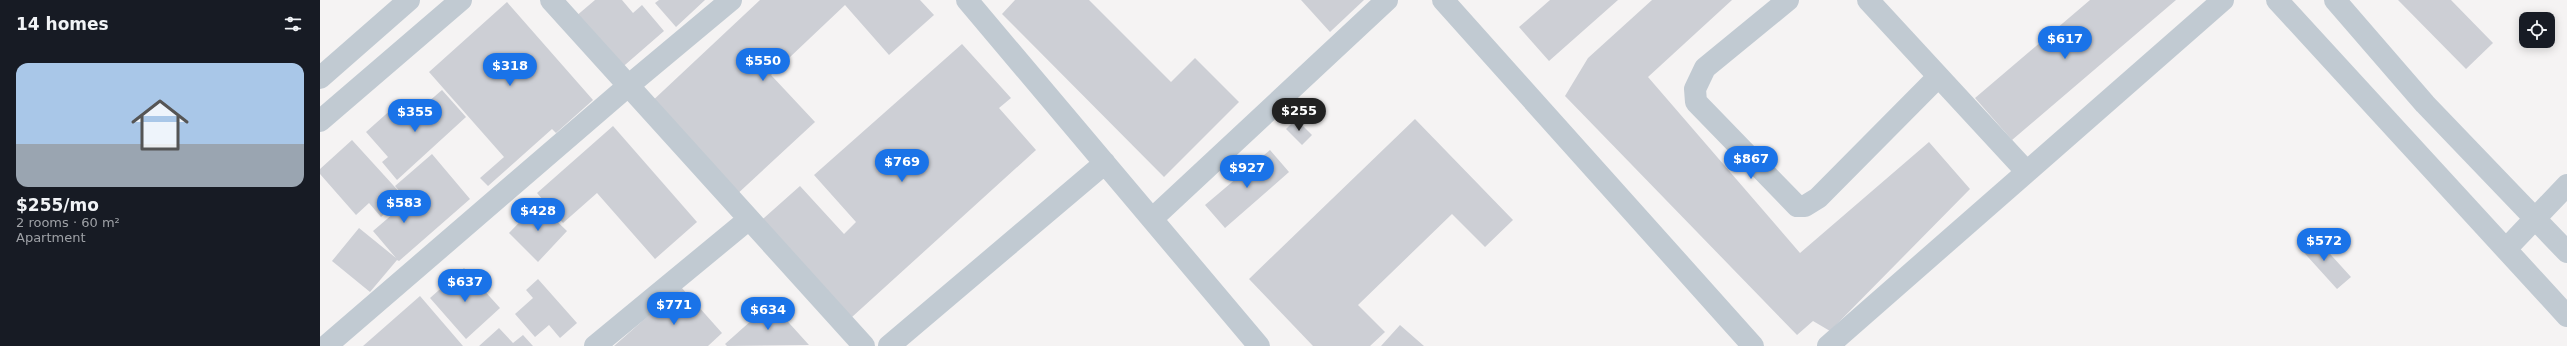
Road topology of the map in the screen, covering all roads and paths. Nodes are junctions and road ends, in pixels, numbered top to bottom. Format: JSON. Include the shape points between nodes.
{"nodes":[{"id":1,"x":409,"y":0,"type":"edge"},
{"id":2,"x":461,"y":0,"type":"edge"},
{"id":3,"x":551,"y":0,"type":"edge"},
{"id":4,"x":731,"y":0,"type":"edge"},
{"id":5,"x":968,"y":0,"type":"edge"},
{"id":6,"x":1387,"y":0,"type":"edge"},
{"id":7,"x":1443,"y":0,"type":"edge"},
{"id":8,"x":1788,"y":0,"type":"edge"},
{"id":9,"x":1868,"y":0,"type":"edge"},
{"id":10,"x":2223,"y":0,"type":"edge"},
{"id":11,"x":2277,"y":0,"type":"edge"},
{"id":12,"x":2335,"y":0,"type":"edge"},
{"id":13,"x":1938,"y":77,"type":"junction"},
{"id":14,"x":320,"y":78,"type":"edge"},
{"id":15,"x":628,"y":86,"type":"junction"},
{"id":16,"x":320,"y":121,"type":"edge"},
{"id":17,"x":1105,"y":163,"type":"junction"},
{"id":18,"x":2026,"y":171,"type":"junction"},
{"id":19,"x":2567,"y":185,"type":"edge"},
{"id":20,"x":749,"y":219,"type":"junction"},
{"id":21,"x":1152,"y":219,"type":"junction"},
{"id":22,"x":2535,"y":219,"type":"junction"},
{"id":23,"x":2506,"y":249,"type":"junction"},
{"id":24,"x":2567,"y":252,"type":"edge"},
{"id":25,"x":2567,"y":316,"type":"edge"},
{"id":26,"x":326,"y":346,"type":"edge"},
{"id":27,"x":595,"y":346,"type":"edge"},
{"id":28,"x":864,"y":346,"type":"edge"},
{"id":29,"x":889,"y":346,"type":"edge"},
{"id":30,"x":1259,"y":346,"type":"edge"},
{"id":31,"x":1753,"y":346,"type":"edge"},
{"id":32,"x":1828,"y":346,"type":"edge"}],
"edges":[{"from":1,"to":14,"type":"street"},
{"from":2,"to":16,"type":"street"},
{"from":3,"to":15,"type":"street"},
{"from":4,"to":15,"type":"street"},
{"from":5,"to":17,"type":"street"},
{"from":6,"to":21,"type":"street"},
{"from":7,"to":31,"type":"street"},
{"from":8,"to":13,"type":"street","via":[[1704,68],[1695,89],[1696,102],[1797,206],[1805,206],[1818,198]]},
{"from":9,"to":13,"type":"street"},
{"from":10,"to":18,"type":"street"},
{"from":11,"to":23,"type":"street"},
{"from":12,"to":22,"type":"street","via":[[2426,104]]},
{"from":13,"to":18,"type":"street"},
{"from":15,"to":20,"type":"street"},
{"from":15,"to":26,"type":"street"},
{"from":17,"to":21,"type":"street"},
{"from":17,"to":29,"type":"street"},
{"from":18,"to":32,"type":"street"},
{"from":19,"to":22,"type":"street"},
{"from":20,"to":27,"type":"street"},
{"from":20,"to":28,"type":"street"},
{"from":21,"to":30,"type":"street"},
{"from":22,"to":23,"type":"street"},
{"from":22,"to":24,"type":"street"},
{"from":23,"to":25,"type":"street"}]}
